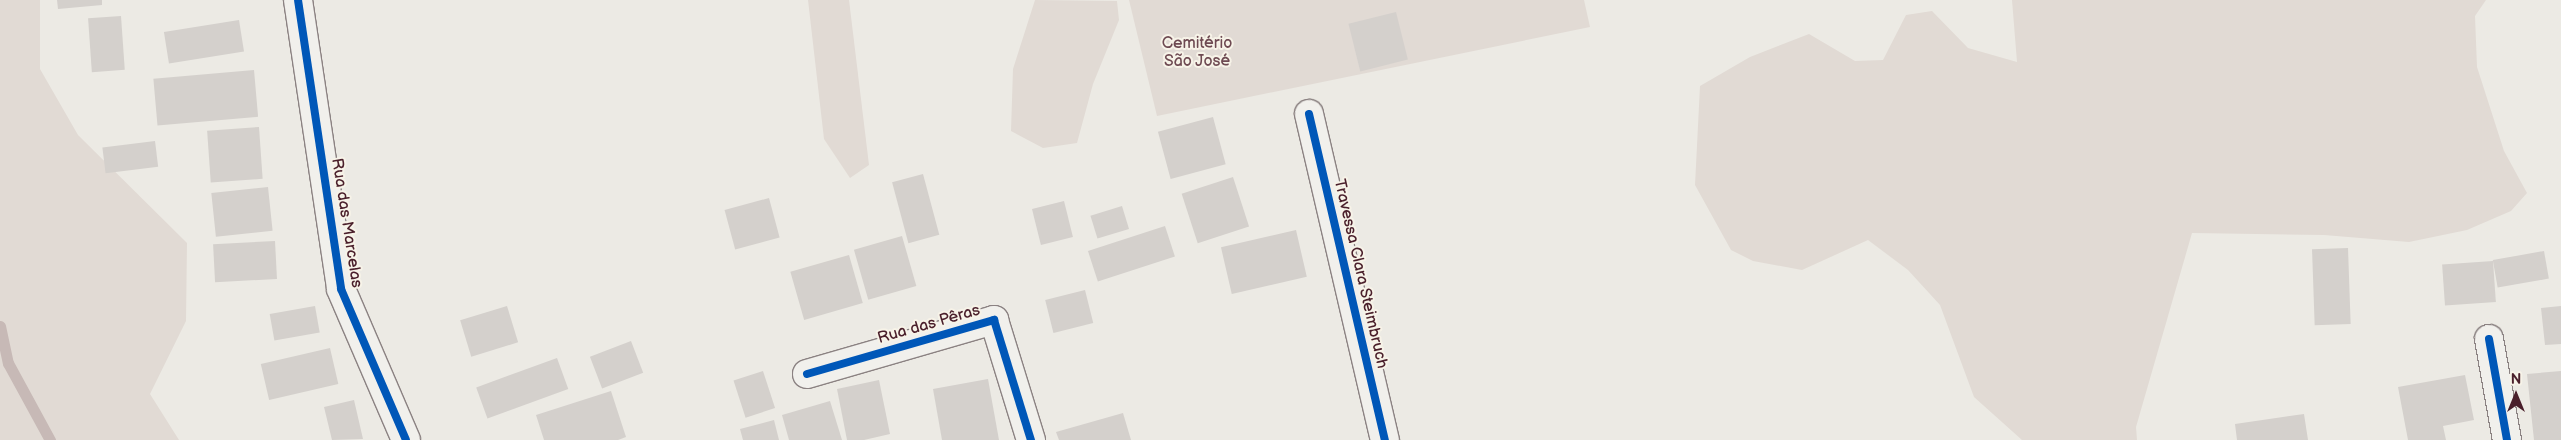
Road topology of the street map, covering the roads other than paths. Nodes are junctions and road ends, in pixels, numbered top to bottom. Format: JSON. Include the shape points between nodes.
{"nodes":[{"id":1,"x":298,"y":0,"type":"edge"},
{"id":2,"x":1309,"y":114,"type":"dead end"},
{"id":3,"x":2488,"y":339,"type":"dead end"},
{"id":4,"x":807,"y":374,"type":"dead end"},
{"id":5,"x":406,"y":440,"type":"edge"},
{"id":6,"x":1031,"y":440,"type":"edge"},
{"id":7,"x":1385,"y":440,"type":"edge"},
{"id":8,"x":2507,"y":440,"type":"edge"}],
"edges":[{"from":1,"to":5,"type":"street","name":"Rua das Marcelas","via":[[341,289]]},
{"from":2,"to":7,"type":"street","name":"Travessa Clara Steimbruch"},
{"from":3,"to":8,"type":"street"},
{"from":4,"to":6,"type":"street","name":"Rua das Pêras","via":[[994,320]]}]}
